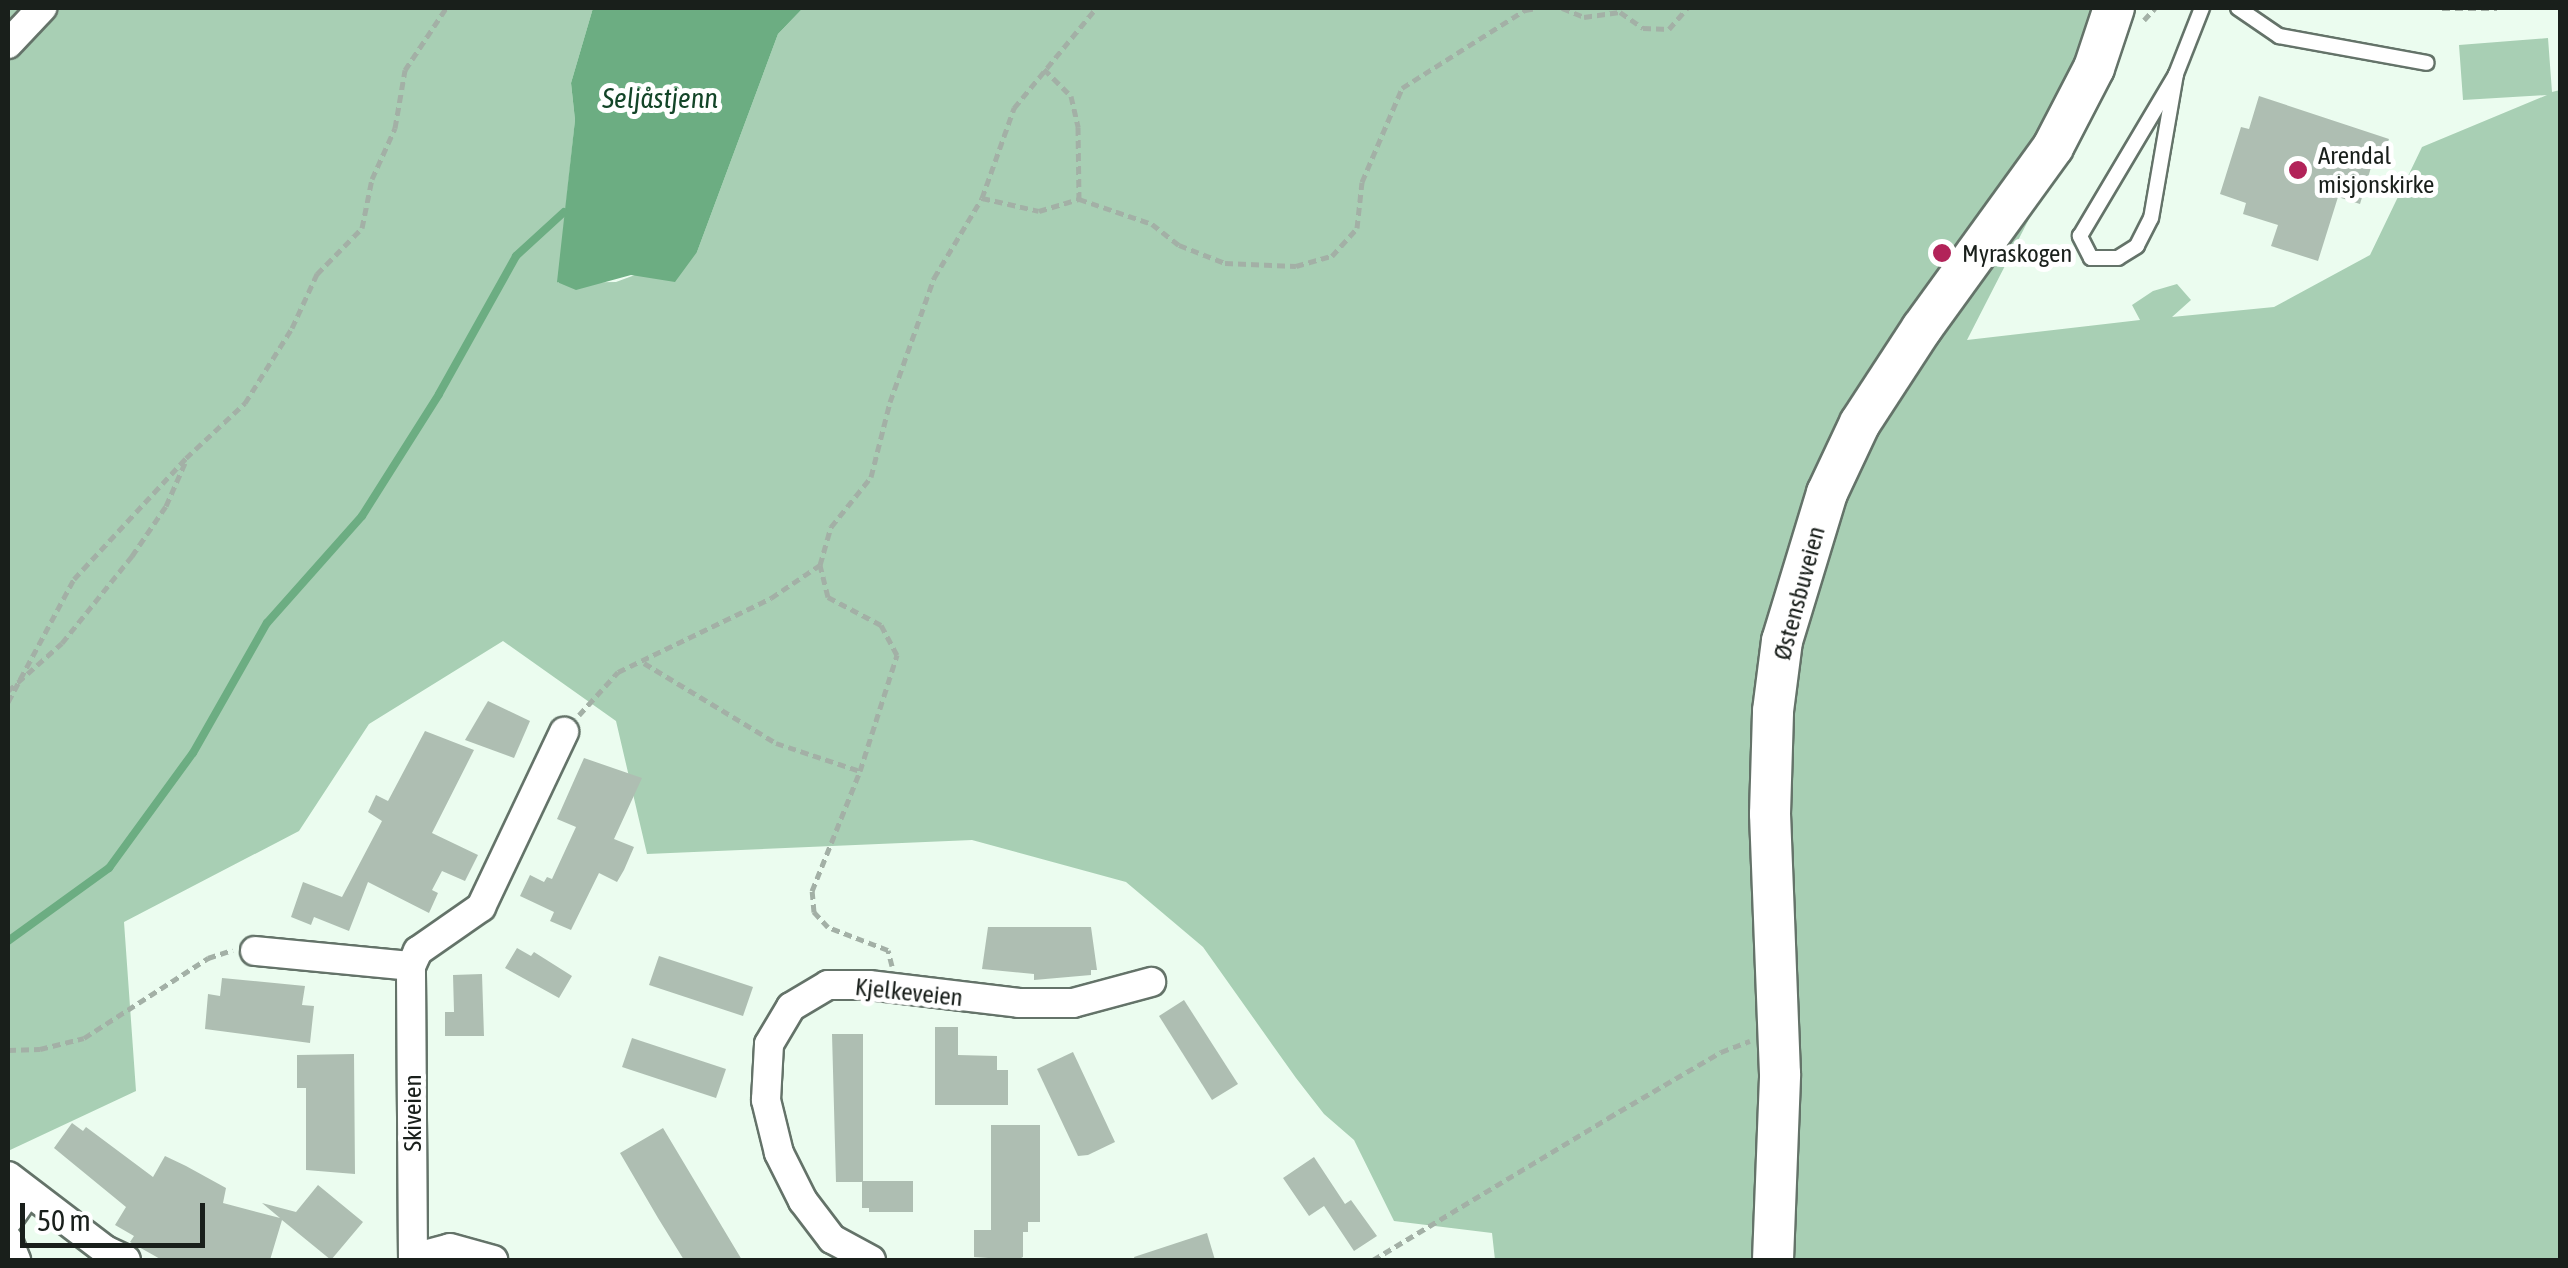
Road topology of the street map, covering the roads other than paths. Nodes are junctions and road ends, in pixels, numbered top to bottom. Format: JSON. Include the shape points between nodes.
{"nodes":[{"id":1,"x":42,"y":8,"type":"edge"},
{"id":2,"x":2202,"y":8,"type":"edge"},
{"id":3,"x":2238,"y":8,"type":"edge"},
{"id":4,"x":2126,"y":17,"type":"edge"},
{"id":5,"x":8,"y":44,"type":"edge"},
{"id":6,"x":2428,"y":63,"type":"dead end"},
{"id":7,"x":2176,"y":74,"type":"junction"},
{"id":8,"x":564,"y":732,"type":"road end"},
{"id":9,"x":255,"y":951,"type":"road end"},
{"id":10,"x":411,"y":966,"type":"junction"},
{"id":11,"x":1150,"y":982,"type":"dead end"},
{"id":12,"x":17,"y":1184,"type":"edge"},
{"id":13,"x":8,"y":1220,"type":"edge"},
{"id":14,"x":8,"y":1240,"type":"edge"},
{"id":15,"x":413,"y":1259,"type":"edge"},
{"id":16,"x":16,"y":1260,"type":"edge"},
{"id":17,"x":126,"y":1260,"type":"edge"},
{"id":18,"x":493,"y":1260,"type":"edge"},
{"id":19,"x":871,"y":1260,"type":"edge"},
{"id":20,"x":1773,"y":1260,"type":"edge"}],
"edges":[{"from":1,"to":5,"type":"street"},
{"from":2,"to":7,"type":"lane"},
{"from":3,"to":6,"type":"lane","via":[[2279,36]]},
{"from":4,"to":20,"type":"main road","name":"Østensbuveien","via":[[2053,147],[1860,423],[1822,508],[1782,640],[1770,814],[1780,1155]]},
{"from":7,"to":7,"type":"lane","via":[[2080,236],[2091,258],[2118,258],[2137,246],[2150,218]]},
{"from":8,"to":10,"type":"street","via":[[481,907],[418,951]]},
{"from":9,"to":10,"type":"street"},
{"from":10,"to":15,"type":"street","name":"Skiveien"},
{"from":11,"to":19,"type":"street","name":"Kjelkeveien","via":[[1072,1003],[828,985],[791,1008],[769,1044],[766,1100],[778,1153],[832,1238]]},
{"from":12,"to":13,"type":"street"},
{"from":12,"to":17,"type":"street"},
{"from":14,"to":16,"type":"street"},
{"from":15,"to":18,"type":"street","via":[[450,1248]]}]}
